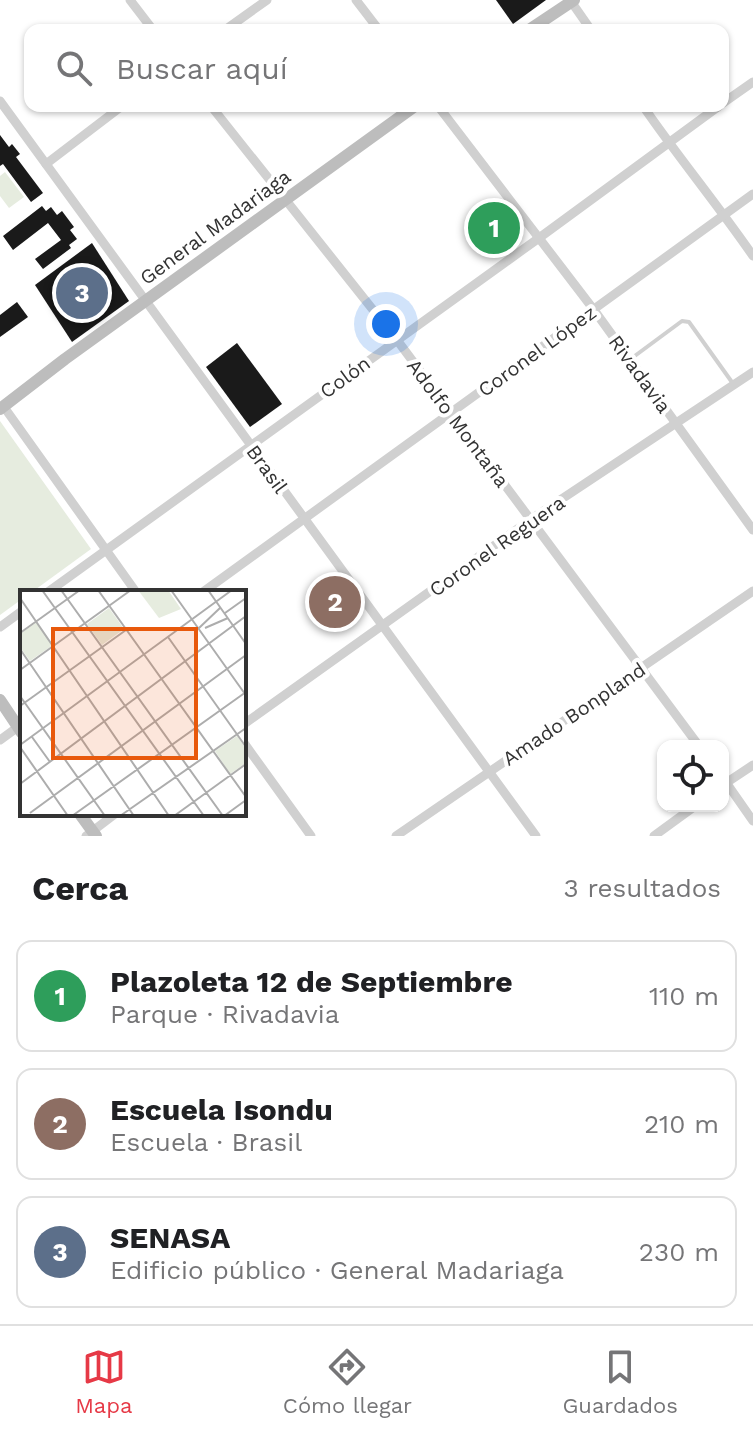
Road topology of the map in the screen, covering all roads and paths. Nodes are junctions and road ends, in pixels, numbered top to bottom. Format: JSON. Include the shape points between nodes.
{"nodes":[{"id":1,"x":130,"y":0,"type":"edge"},
{"id":2,"x":267,"y":0,"type":"edge"},
{"id":3,"x":356,"y":0,"type":"edge"},
{"id":4,"x":572,"y":1,"type":"edge"},
{"id":5,"x":148,"y":24,"type":"edge"},
{"id":6,"x":233,"y":24,"type":"edge"},
{"id":7,"x":374,"y":24,"type":"edge"},
{"id":8,"x":538,"y":24,"type":"edge"},
{"id":9,"x":587,"y":24,"type":"edge"},
{"id":10,"x":753,"y":82,"type":"edge"},
{"id":11,"x":729,"y":99,"type":"edge"},
{"id":12,"x":0,"y":101,"type":"edge"},
{"id":13,"x":114,"y":112,"type":"edge"},
{"id":14,"x":216,"y":112,"type":"edge"},
{"id":15,"x":407,"y":112,"type":"edge"},
{"id":16,"x":443,"y":112,"type":"edge"},
{"id":17,"x":647,"y":112,"type":"edge"},
{"id":18,"x":711,"y":112,"type":"edge"},
{"id":19,"x":668,"y":142,"type":"junction"},
{"id":20,"x":46,"y":164,"type":"junction"},
{"id":21,"x":753,"y":194,"type":"edge"},
{"id":22,"x":285,"y":201,"type":"junction"},
{"id":23,"x":724,"y":214,"type":"junction"},
{"id":24,"x":539,"y":238,"type":"junction"},
{"id":25,"x":753,"y":256,"type":"edge"},
{"id":26,"x":146,"y":301,"type":"junction"},
{"id":27,"x":594,"y":310,"type":"junction"},
{"id":28,"x":397,"y":340,"type":"junction"},
{"id":29,"x":630,"y":360,"type":"junction"},
{"id":30,"x":753,"y":372,"type":"edge"},
{"id":31,"x":734,"y":385,"type":"junction"},
{"id":32,"x":2,"y":408,"type":"edge"},
{"id":33,"x":451,"y":413,"type":"junction"},
{"id":34,"x":677,"y":424,"type":"junction"},
{"id":35,"x":250,"y":445,"type":"junction"},
{"id":36,"x":304,"y":519,"type":"junction"},
{"id":37,"x":530,"y":520,"type":"junction"},
{"id":38,"x":753,"y":530,"type":"edge"},
{"id":39,"x":107,"y":550,"type":"junction"},
{"id":40,"x":51,"y":590,"type":"edge"},
{"id":41,"x":135,"y":590,"type":"edge"},
{"id":42,"x":206,"y":590,"type":"edge"},
{"id":43,"x":753,"y":591,"type":"edge"},
{"id":44,"x":20,"y":612,"type":"edge"},
{"id":45,"x":0,"y":627,"type":"edge"},
{"id":46,"x":382,"y":627,"type":"junction"},
{"id":47,"x":640,"y":669,"type":"junction"},
{"id":48,"x":0,"y":700,"type":"edge"},
{"id":49,"x":246,"y":723,"type":"edge"},
{"id":50,"x":20,"y":727,"type":"edge"},
{"id":51,"x":20,"y":729,"type":"edge"},
{"id":52,"x":0,"y":740,"type":"edge"},
{"id":53,"x":694,"y":740,"type":"edge"},
{"id":54,"x":246,"y":746,"type":"edge"},
{"id":55,"x":753,"y":765,"type":"edge"},
{"id":56,"x":488,"y":773,"type":"junction"},
{"id":57,"x":729,"y":779,"type":"edge"},
{"id":58,"x":729,"y":789,"type":"edge"},
{"id":59,"x":687,"y":812,"type":"edge"},
{"id":60,"x":81,"y":816,"type":"edge"},
{"id":61,"x":113,"y":816,"type":"edge"},
{"id":62,"x":753,"y":821,"type":"edge"},
{"id":63,"x":91,"y":834,"type":"edge"},
{"id":64,"x":311,"y":836,"type":"edge"},
{"id":65,"x":396,"y":836,"type":"edge"},
{"id":66,"x":536,"y":836,"type":"edge"},
{"id":67,"x":654,"y":836,"type":"edge"}],
"edges":[{"from":1,"to":5,"type":"street"},
{"from":2,"to":6,"type":"street"},
{"from":3,"to":7,"type":"street"},
{"from":4,"to":8,"type":"street"},
{"from":4,"to":9,"type":"street"},
{"from":10,"to":11,"type":"street","name":"Colón"},
{"from":12,"to":20,"type":"street","name":"Brasil"},
{"from":13,"to":20,"type":"street"},
{"from":14,"to":22,"type":"street","name":"Adolfo Montaña"},
{"from":15,"to":22,"type":"street","name":"General Madariaga"},
{"from":16,"to":24,"type":"street","name":"Rivadavia"},
{"from":17,"to":19,"type":"street"},
{"from":18,"to":19,"type":"street","name":"Colón"},
{"from":19,"to":23,"type":"street"},
{"from":19,"to":24,"type":"street","name":"Colón"},
{"from":20,"to":26,"type":"street","name":"Brasil"},
{"from":21,"to":23,"type":"street","name":"Coronel López"},
{"from":22,"to":26,"type":"street","name":"General Madariaga"},
{"from":22,"to":28,"type":"street","name":"Adolfo Montaña"},
{"from":23,"to":25,"type":"street"},
{"from":23,"to":27,"type":"street","name":"Coronel López"},
{"from":24,"to":27,"type":"street","name":"Rivadavia"},
{"from":24,"to":28,"type":"street","name":"Colón"},
{"from":26,"to":32,"type":"street","name":"General Madariaga"},
{"from":26,"to":35,"type":"street","name":"Brasil"},
{"from":27,"to":29,"type":"street","name":"Rivadavia"},
{"from":27,"to":33,"type":"street","name":"Coronel López"},
{"from":28,"to":33,"type":"street","name":"Adolfo Montaña"},
{"from":28,"to":35,"type":"street","name":"Colón"},
{"from":29,"to":31,"type":"lane","via":[[682,321],[689,322]]},
{"from":29,"to":34,"type":"street","name":"Rivadavia"},
{"from":30,"to":31,"type":"street","name":"Coronel Reguera"},
{"from":31,"to":34,"type":"street","name":"Coronel Reguera"},
{"from":32,"to":39,"type":"street"},
{"from":33,"to":36,"type":"street","name":"Coronel López"},
{"from":33,"to":37,"type":"street","name":"Adolfo Montaña"},
{"from":34,"to":37,"type":"street","name":"Coronel Reguera"},
{"from":34,"to":38,"type":"street","name":"Rivadavia"},
{"from":35,"to":36,"type":"street","name":"Brasil"},
{"from":35,"to":39,"type":"street","name":"Colón"},
{"from":36,"to":42,"type":"street","name":"Coronel López"},
{"from":36,"to":46,"type":"street","name":"Brasil"},
{"from":37,"to":46,"type":"street","name":"Coronel Reguera"},
{"from":37,"to":47,"type":"street","name":"Adolfo Montaña"},
{"from":39,"to":40,"type":"street","name":"Colón"},
{"from":39,"to":41,"type":"street"},
{"from":43,"to":47,"type":"street","name":"Amado Bonpland"},
{"from":44,"to":45,"type":"street"},
{"from":46,"to":49,"type":"street","name":"Coronel Reguera"},
{"from":46,"to":56,"type":"street","name":"Brasil"},
{"from":47,"to":53,"type":"street","name":"Adolfo Montaña"},
{"from":47,"to":56,"type":"street","name":"Amado Bonpland"},
{"from":48,"to":50,"type":"street"},
{"from":51,"to":52,"type":"street"},
{"from":54,"to":64,"type":"street"},
{"from":55,"to":57,"type":"street"},
{"from":56,"to":65,"type":"street","name":"Amado Bonpland"},
{"from":56,"to":66,"type":"street","name":"Brasil"},
{"from":58,"to":62,"type":"street"},
{"from":59,"to":67,"type":"street"},
{"from":60,"to":63,"type":"street"},
{"from":61,"to":63,"type":"street"}]}
